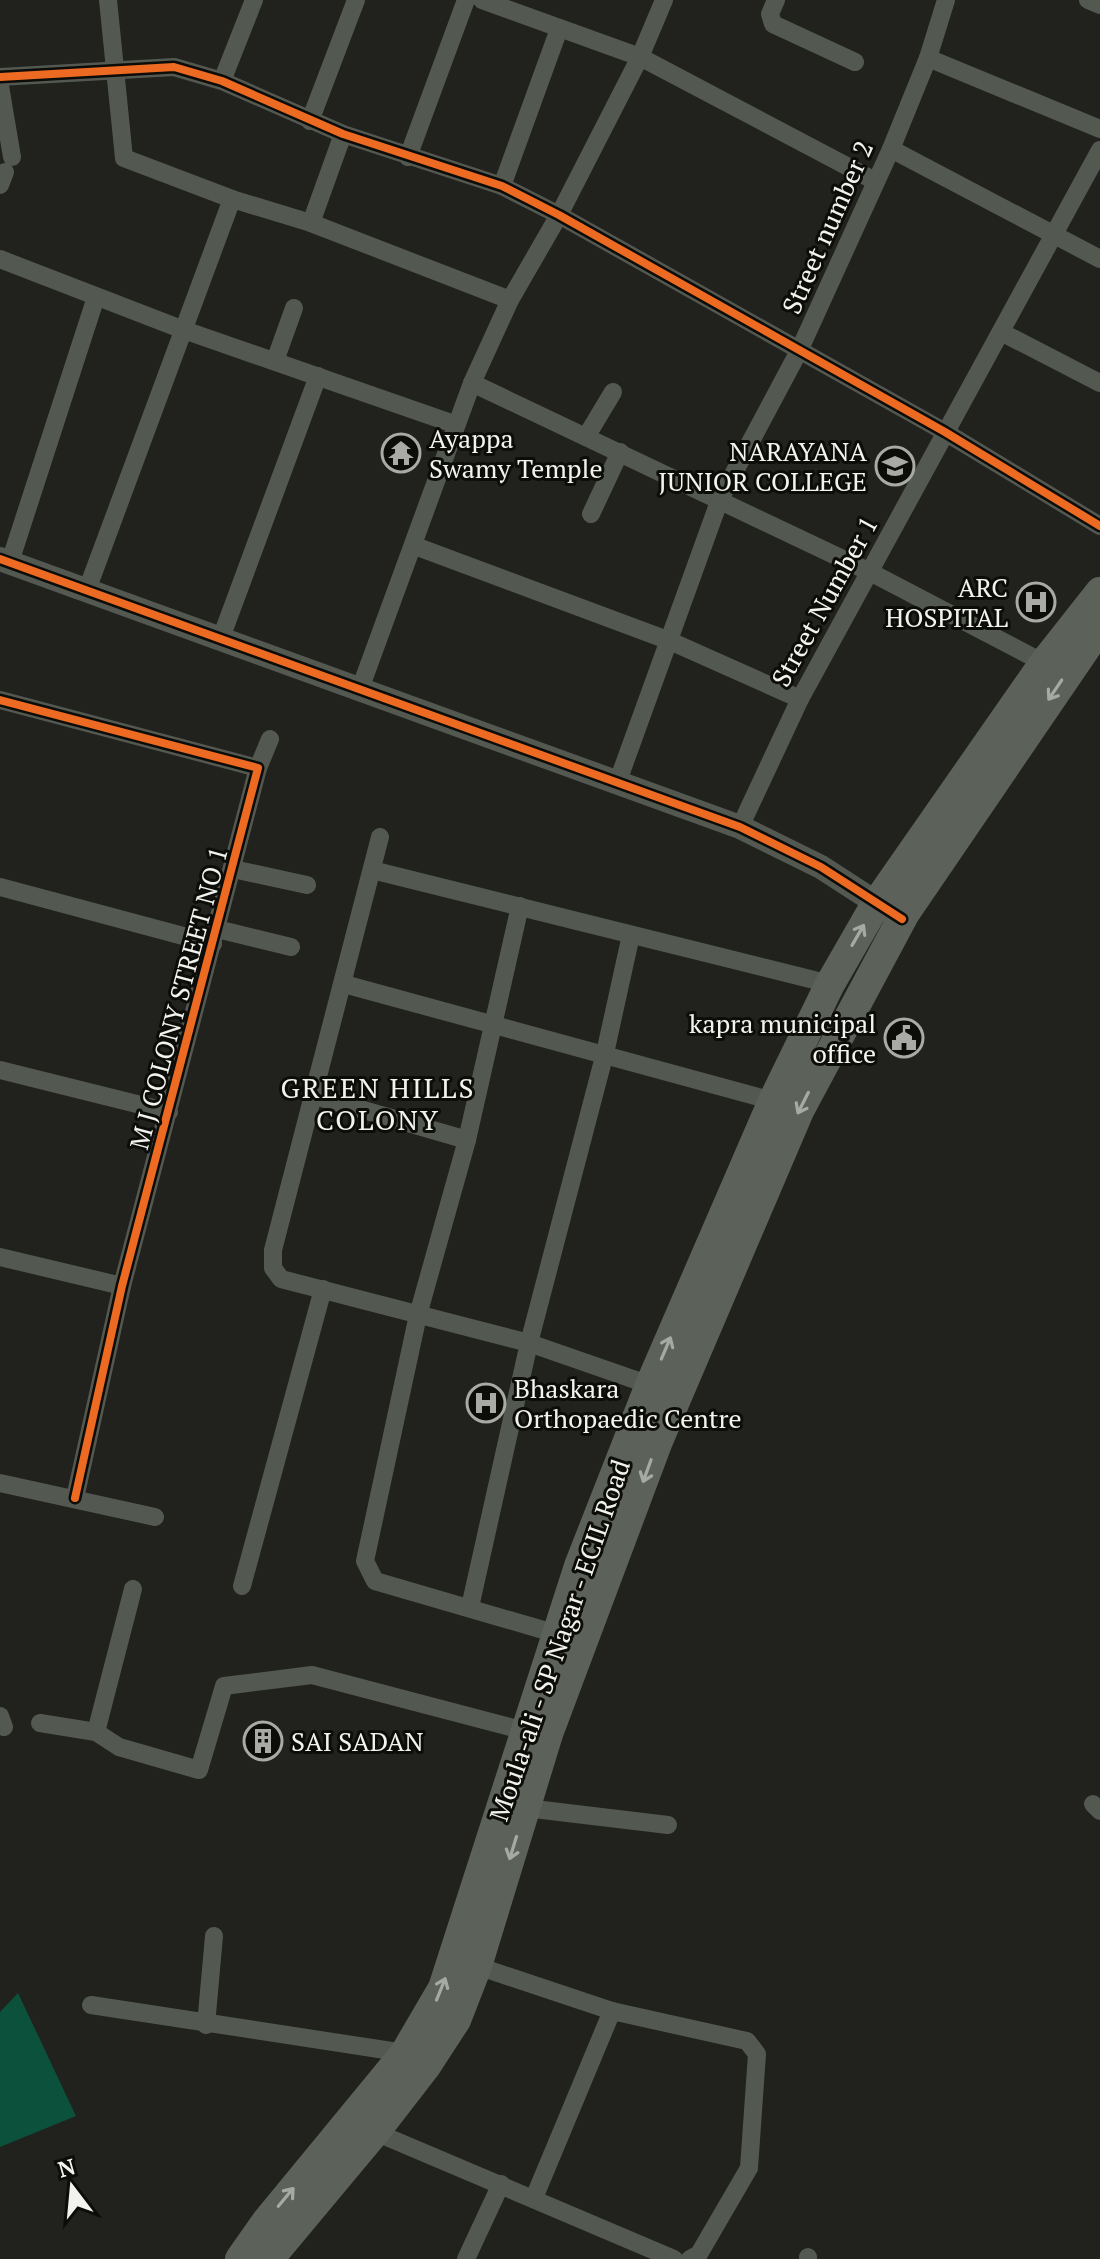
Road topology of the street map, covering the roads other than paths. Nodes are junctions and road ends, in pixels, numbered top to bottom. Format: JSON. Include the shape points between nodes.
{"nodes":[{"id":1,"x":108,"y":0,"type":"edge"},
{"id":2,"x":254,"y":0,"type":"edge"},
{"id":3,"x":356,"y":0,"type":"edge"},
{"id":4,"x":466,"y":0,"type":"edge"},
{"id":5,"x":482,"y":0,"type":"edge"},
{"id":6,"x":664,"y":0,"type":"edge"},
{"id":7,"x":776,"y":0,"type":"edge"},
{"id":8,"x":946,"y":0,"type":"edge"},
{"id":9,"x":1088,"y":0,"type":"edge"},
{"id":10,"x":1100,"y":5,"type":"edge"},
{"id":11,"x":527,"y":8,"type":"edge"},
{"id":12,"x":559,"y":29,"type":"junction"},
{"id":13,"x":640,"y":57,"type":"junction"},
{"id":14,"x":928,"y":58,"type":"junction"},
{"id":15,"x":855,"y":62,"type":"dead end"},
{"id":16,"x":116,"y":69,"type":"junction"},
{"id":17,"x":0,"y":77,"type":"edge"},
{"id":18,"x":222,"y":81,"type":"junction"},
{"id":19,"x":0,"y":86,"type":"edge"},
{"id":20,"x":310,"y":121,"type":"junction"},
{"id":21,"x":1100,"y":129,"type":"edge"},
{"id":22,"x":343,"y":134,"type":"junction"},
{"id":23,"x":891,"y":149,"type":"junction"},
{"id":24,"x":1100,"y":150,"type":"edge"},
{"id":25,"x":408,"y":157,"type":"junction"},
{"id":26,"x":5,"y":171,"type":"edge"},
{"id":27,"x":875,"y":181,"type":"junction"},
{"id":28,"x":502,"y":186,"type":"junction"},
{"id":29,"x":232,"y":199,"type":"junction"},
{"id":30,"x":559,"y":215,"type":"junction"},
{"id":31,"x":311,"y":223,"type":"junction"},
{"id":32,"x":1055,"y":235,"type":"junction"},
{"id":33,"x":0,"y":259,"type":"edge"},
{"id":34,"x":1100,"y":259,"type":"edge"},
{"id":35,"x":96,"y":297,"type":"junction"},
{"id":36,"x":510,"y":300,"type":"junction"},
{"id":37,"x":294,"y":308,"type":"dead end"},
{"id":38,"x":181,"y":329,"type":"junction"},
{"id":39,"x":1001,"y":332,"type":"junction"},
{"id":40,"x":799,"y":351,"type":"junction"},
{"id":41,"x":275,"y":361,"type":"junction"},
{"id":42,"x":318,"y":376,"type":"junction"},
{"id":43,"x":472,"y":383,"type":"junction"},
{"id":44,"x":1100,"y":383,"type":"edge"},
{"id":45,"x":613,"y":392,"type":"dead end"},
{"id":46,"x":454,"y":424,"type":"junction"},
{"id":47,"x":945,"y":432,"type":"junction"},
{"id":48,"x":586,"y":437,"type":"junction"},
{"id":49,"x":620,"y":452,"type":"junction"},
{"id":50,"x":720,"y":499,"type":"junction"},
{"id":51,"x":591,"y":514,"type":"dead end"},
{"id":52,"x":1100,"y":526,"type":"edge"},
{"id":53,"x":415,"y":546,"type":"junction"},
{"id":54,"x":5,"y":561,"type":"edge"},
{"id":55,"x":870,"y":572,"type":"junction"},
{"id":56,"x":87,"y":590,"type":"junction"},
{"id":57,"x":1100,"y":592,"type":"edge"},
{"id":58,"x":1100,"y":627,"type":"edge"},
{"id":59,"x":221,"y":638,"type":"junction"},
{"id":60,"x":670,"y":641,"type":"junction"},
{"id":61,"x":1044,"y":663,"type":"junction"},
{"id":62,"x":360,"y":689,"type":"junction"},
{"id":63,"x":800,"y":699,"type":"junction"},
{"id":64,"x":0,"y":700,"type":"edge"},
{"id":65,"x":270,"y":739,"type":"dead end"},
{"id":66,"x":258,"y":768,"type":"junction"},
{"id":67,"x":618,"y":781,"type":"junction"},
{"id":68,"x":740,"y":827,"type":"junction"},
{"id":69,"x":380,"y":837,"type":"dead end"},
{"id":70,"x":233,"y":869,"type":"junction"},
{"id":71,"x":372,"y":870,"type":"junction"},
{"id":72,"x":307,"y":885,"type":"dead end"},
{"id":73,"x":0,"y":887,"type":"edge"},
{"id":74,"x":876,"y":904,"type":"junction"},
{"id":75,"x":520,"y":906,"type":"junction"},
{"id":76,"x":902,"y":919,"type":"junction"},
{"id":77,"x":631,"y":935,"type":"junction"},
{"id":78,"x":215,"y":936,"type":"junction"},
{"id":79,"x":291,"y":947,"type":"dead end"},
{"id":80,"x":344,"y":984,"type":"junction"},
{"id":81,"x":830,"y":984,"type":"junction"},
{"id":82,"x":495,"y":1026,"type":"junction"},
{"id":83,"x":605,"y":1053,"type":"junction"},
{"id":84,"x":0,"y":1070,"type":"edge"},
{"id":85,"x":315,"y":1096,"type":"junction"},
{"id":86,"x":773,"y":1101,"type":"junction"},
{"id":87,"x":169,"y":1112,"type":"junction"},
{"id":88,"x":467,"y":1140,"type":"junction"},
{"id":89,"x":0,"y":1257,"type":"edge"},
{"id":90,"x":122,"y":1286,"type":"junction"},
{"id":91,"x":323,"y":1289,"type":"junction"},
{"id":92,"x":418,"y":1315,"type":"junction"},
{"id":93,"x":529,"y":1343,"type":"junction"},
{"id":94,"x":650,"y":1385,"type":"junction"},
{"id":95,"x":0,"y":1483,"type":"edge"},
{"id":96,"x":75,"y":1498,"type":"junction"},
{"id":97,"x":155,"y":1517,"type":"dead end"},
{"id":98,"x":242,"y":1586,"type":"dead end"},
{"id":99,"x":133,"y":1589,"type":"dead end"},
{"id":100,"x":470,"y":1607,"type":"junction"},
{"id":101,"x":557,"y":1634,"type":"junction"},
{"id":102,"x":40,"y":1723,"type":"dead end"},
{"id":103,"x":525,"y":1731,"type":"junction"},
{"id":104,"x":96,"y":1732,"type":"junction"},
{"id":105,"x":526,"y":1808,"type":"junction"},
{"id":106,"x":668,"y":1825,"type":"dead end"},
{"id":107,"x":214,"y":1936,"type":"dead end"},
{"id":108,"x":477,"y":1966,"type":"junction"},
{"id":109,"x":91,"y":2005,"type":"dead end"},
{"id":110,"x":612,"y":2011,"type":"junction"},
{"id":111,"x":206,"y":2025,"type":"junction"},
{"id":112,"x":405,"y":2053,"type":"junction"},
{"id":113,"x":375,"y":2132,"type":"junction"},
{"id":114,"x":501,"y":2184,"type":"junction"},
{"id":115,"x":534,"y":2198,"type":"junction"},
{"id":116,"x":240,"y":2259,"type":"edge"},
{"id":117,"x":269,"y":2259,"type":"edge"},
{"id":118,"x":466,"y":2259,"type":"edge"},
{"id":119,"x":674,"y":2259,"type":"edge"},
{"id":120,"x":690,"y":2259,"type":"edge"}],
"edges":[{"from":1,"to":16,"type":"street"},
{"from":2,"to":18,"type":"street"},
{"from":3,"to":20,"type":"street"},
{"from":4,"to":25,"type":"street"},
{"from":5,"to":11,"type":"street"},
{"from":6,"to":13,"type":"street"},
{"from":7,"to":15,"type":"street","via":[[770,14],[773,24]]},
{"from":8,"to":14,"type":"street","name":"Street number 2"},
{"from":9,"to":10,"type":"street"},
{"from":11,"to":12,"type":"street"},
{"from":12,"to":13,"type":"street"},
{"from":12,"to":28,"type":"street"},
{"from":13,"to":27,"type":"street"},
{"from":13,"to":30,"type":"street"},
{"from":14,"to":21,"type":"street"},
{"from":14,"to":23,"type":"street","name":"Street number 2"},
{"from":16,"to":17,"type":"street"},
{"from":16,"to":18,"type":"street","via":[[174,67]]},
{"from":16,"to":29,"type":"street","via":[[121,151],[130,162]]},
{"from":18,"to":20,"type":"street"},
{"from":19,"to":26,"type":"street"},
{"from":20,"to":22,"type":"street"},
{"from":22,"to":25,"type":"street"},
{"from":22,"to":31,"type":"street"},
{"from":23,"to":27,"type":"street","name":"Street number 2"},
{"from":23,"to":32,"type":"street"},
{"from":24,"to":32,"type":"street","name":"Street Number 1"},
{"from":25,"to":28,"type":"street"},
{"from":27,"to":40,"type":"street","name":"Street number 2"},
{"from":28,"to":30,"type":"street"},
{"from":29,"to":31,"type":"street"},
{"from":29,"to":38,"type":"street"},
{"from":30,"to":36,"type":"street"},
{"from":30,"to":40,"type":"street"},
{"from":31,"to":36,"type":"street"},
{"from":32,"to":34,"type":"street"},
{"from":32,"to":39,"type":"street","name":"Street Number 1"},
{"from":33,"to":35,"type":"street"},
{"from":35,"to":38,"type":"street"},
{"from":35,"to":54,"type":"street"},
{"from":36,"to":43,"type":"street"},
{"from":37,"to":41,"type":"street"},
{"from":38,"to":41,"type":"street"},
{"from":38,"to":56,"type":"street"},
{"from":39,"to":44,"type":"street"},
{"from":39,"to":47,"type":"street","name":"Street Number 1"},
{"from":40,"to":47,"type":"street"},
{"from":40,"to":50,"type":"street","name":"Street number 2"},
{"from":41,"to":42,"type":"street"},
{"from":42,"to":46,"type":"street"},
{"from":42,"to":59,"type":"street"},
{"from":43,"to":46,"type":"street"},
{"from":43,"to":48,"type":"street"},
{"from":45,"to":48,"type":"street"},
{"from":46,"to":53,"type":"street"},
{"from":47,"to":52,"type":"street"},
{"from":47,"to":55,"type":"street","name":"Street Number 1"},
{"from":48,"to":49,"type":"street"},
{"from":49,"to":50,"type":"street"},
{"from":49,"to":51,"type":"street"},
{"from":50,"to":55,"type":"street"},
{"from":50,"to":60,"type":"street","name":"Street number 2"},
{"from":53,"to":60,"type":"street"},
{"from":53,"to":62,"type":"street"},
{"from":54,"to":56,"type":"street"},
{"from":55,"to":61,"type":"street"},
{"from":55,"to":63,"type":"street","name":"Street Number 1"},
{"from":56,"to":59,"type":"street"},
{"from":57,"to":61,"type":"main road","name":"Moula-ali - SP Nagar - ECIL Road"},
{"from":58,"to":76,"type":"main road","name":"Moula-ali - SP Nagar - ECIL Road","one_way":true},
{"from":59,"to":62,"type":"street"},
{"from":60,"to":63,"type":"street"},
{"from":60,"to":67,"type":"street","name":"Street number 2"},
{"from":61,"to":74,"type":"main road","name":"Moula-ali - SP Nagar - ECIL Road"},
{"from":62,"to":67,"type":"street"},
{"from":63,"to":68,"type":"street","name":"Street Number 1"},
{"from":64,"to":66,"type":"street"},
{"from":65,"to":66,"type":"street","name":"M J COLONY STREET NO 1"},
{"from":66,"to":70,"type":"street","name":"M J COLONY STREET NO 1"},
{"from":67,"to":68,"type":"street"},
{"from":68,"to":74,"type":"street","via":[[821,867]]},
{"from":69,"to":71,"type":"street"},
{"from":70,"to":72,"type":"street"},
{"from":70,"to":78,"type":"street","name":"M J COLONY STREET NO 1"},
{"from":71,"to":75,"type":"street"},
{"from":71,"to":80,"type":"street"},
{"from":73,"to":78,"type":"street"},
{"from":74,"to":76,"type":"street"},
{"from":81,"to":74,"type":"main road","name":"Moula-ali - SP Nagar - ECIL Road","one_way":true},
{"from":75,"to":77,"type":"street"},
{"from":75,"to":82,"type":"street"},
{"from":76,"to":105,"type":"main road","name":"Moula-ali - SP Nagar - ECIL Road","one_way":true,"via":[[799,1111],[663,1429],[548,1734]]},
{"from":77,"to":81,"type":"street"},
{"from":77,"to":83,"type":"street"},
{"from":78,"to":79,"type":"street"},
{"from":78,"to":87,"type":"street","name":"M J COLONY STREET NO 1"},
{"from":80,"to":82,"type":"street"},
{"from":80,"to":85,"type":"street"},
{"from":81,"to":86,"type":"main road","name":"Moula-ali - SP Nagar - ECIL Road"},
{"from":82,"to":83,"type":"street"},
{"from":82,"to":88,"type":"street"},
{"from":83,"to":86,"type":"street"},
{"from":83,"to":93,"type":"street"},
{"from":84,"to":87,"type":"street"},
{"from":85,"to":88,"type":"street"},
{"from":85,"to":91,"type":"street","via":[[271,1262],[281,1279]]},
{"from":94,"to":86,"type":"main road","name":"Moula-ali - SP Nagar - ECIL Road","one_way":true},
{"from":87,"to":90,"type":"street","name":"M J COLONY STREET NO 1"},
{"from":88,"to":92,"type":"street"},
{"from":89,"to":90,"type":"street"},
{"from":90,"to":96,"type":"street","name":"M J COLONY STREET NO 1"},
{"from":91,"to":92,"type":"street"},
{"from":91,"to":98,"type":"street"},
{"from":92,"to":93,"type":"street"},
{"from":92,"to":100,"type":"street","via":[[365,1561],[375,1581]]},
{"from":93,"to":94,"type":"street"},
{"from":93,"to":100,"type":"street"},
{"from":94,"to":101,"type":"main road","name":"Moula-ali - SP Nagar - ECIL Road"},
{"from":95,"to":96,"type":"street"},
{"from":96,"to":97,"type":"street"},
{"from":99,"to":104,"type":"street"},
{"from":100,"to":101,"type":"street"},
{"from":101,"to":103,"type":"main road","name":"Moula-ali - SP Nagar - ECIL Road"},
{"from":102,"to":104,"type":"street"},
{"from":103,"to":104,"type":"street","via":[[312,1675],[224,1686],[199,1770],[119,1747]]},
{"from":112,"to":103,"type":"main road","name":"Moula-ali - SP Nagar - ECIL Road","one_way":true,"via":[[443,1988]]},
{"from":105,"to":106,"type":"street"},
{"from":105,"to":108,"type":"main road","name":"Moula-ali - SP Nagar - ECIL Road","one_way":true},
{"from":107,"to":111,"type":"street"},
{"from":108,"to":110,"type":"street"},
{"from":108,"to":113,"type":"main road","name":"Moula-ali - SP Nagar - ECIL Road","via":[[456,2020]]},
{"from":109,"to":111,"type":"street"},
{"from":110,"to":115,"type":"street"},
{"from":110,"to":120,"type":"street","via":[[747,2041],[757,2054],[749,2168],[699,2254]]},
{"from":111,"to":112,"type":"street"},
{"from":116,"to":112,"type":"main road","name":"Moula-ali - SP Nagar - ECIL Road","one_way":true},
{"from":113,"to":114,"type":"street"},
{"from":113,"to":117,"type":"main road","name":"Moula-ali - SP Nagar - ECIL Road"},
{"from":114,"to":115,"type":"street"},
{"from":114,"to":118,"type":"street"},
{"from":115,"to":119,"type":"street"}]}
